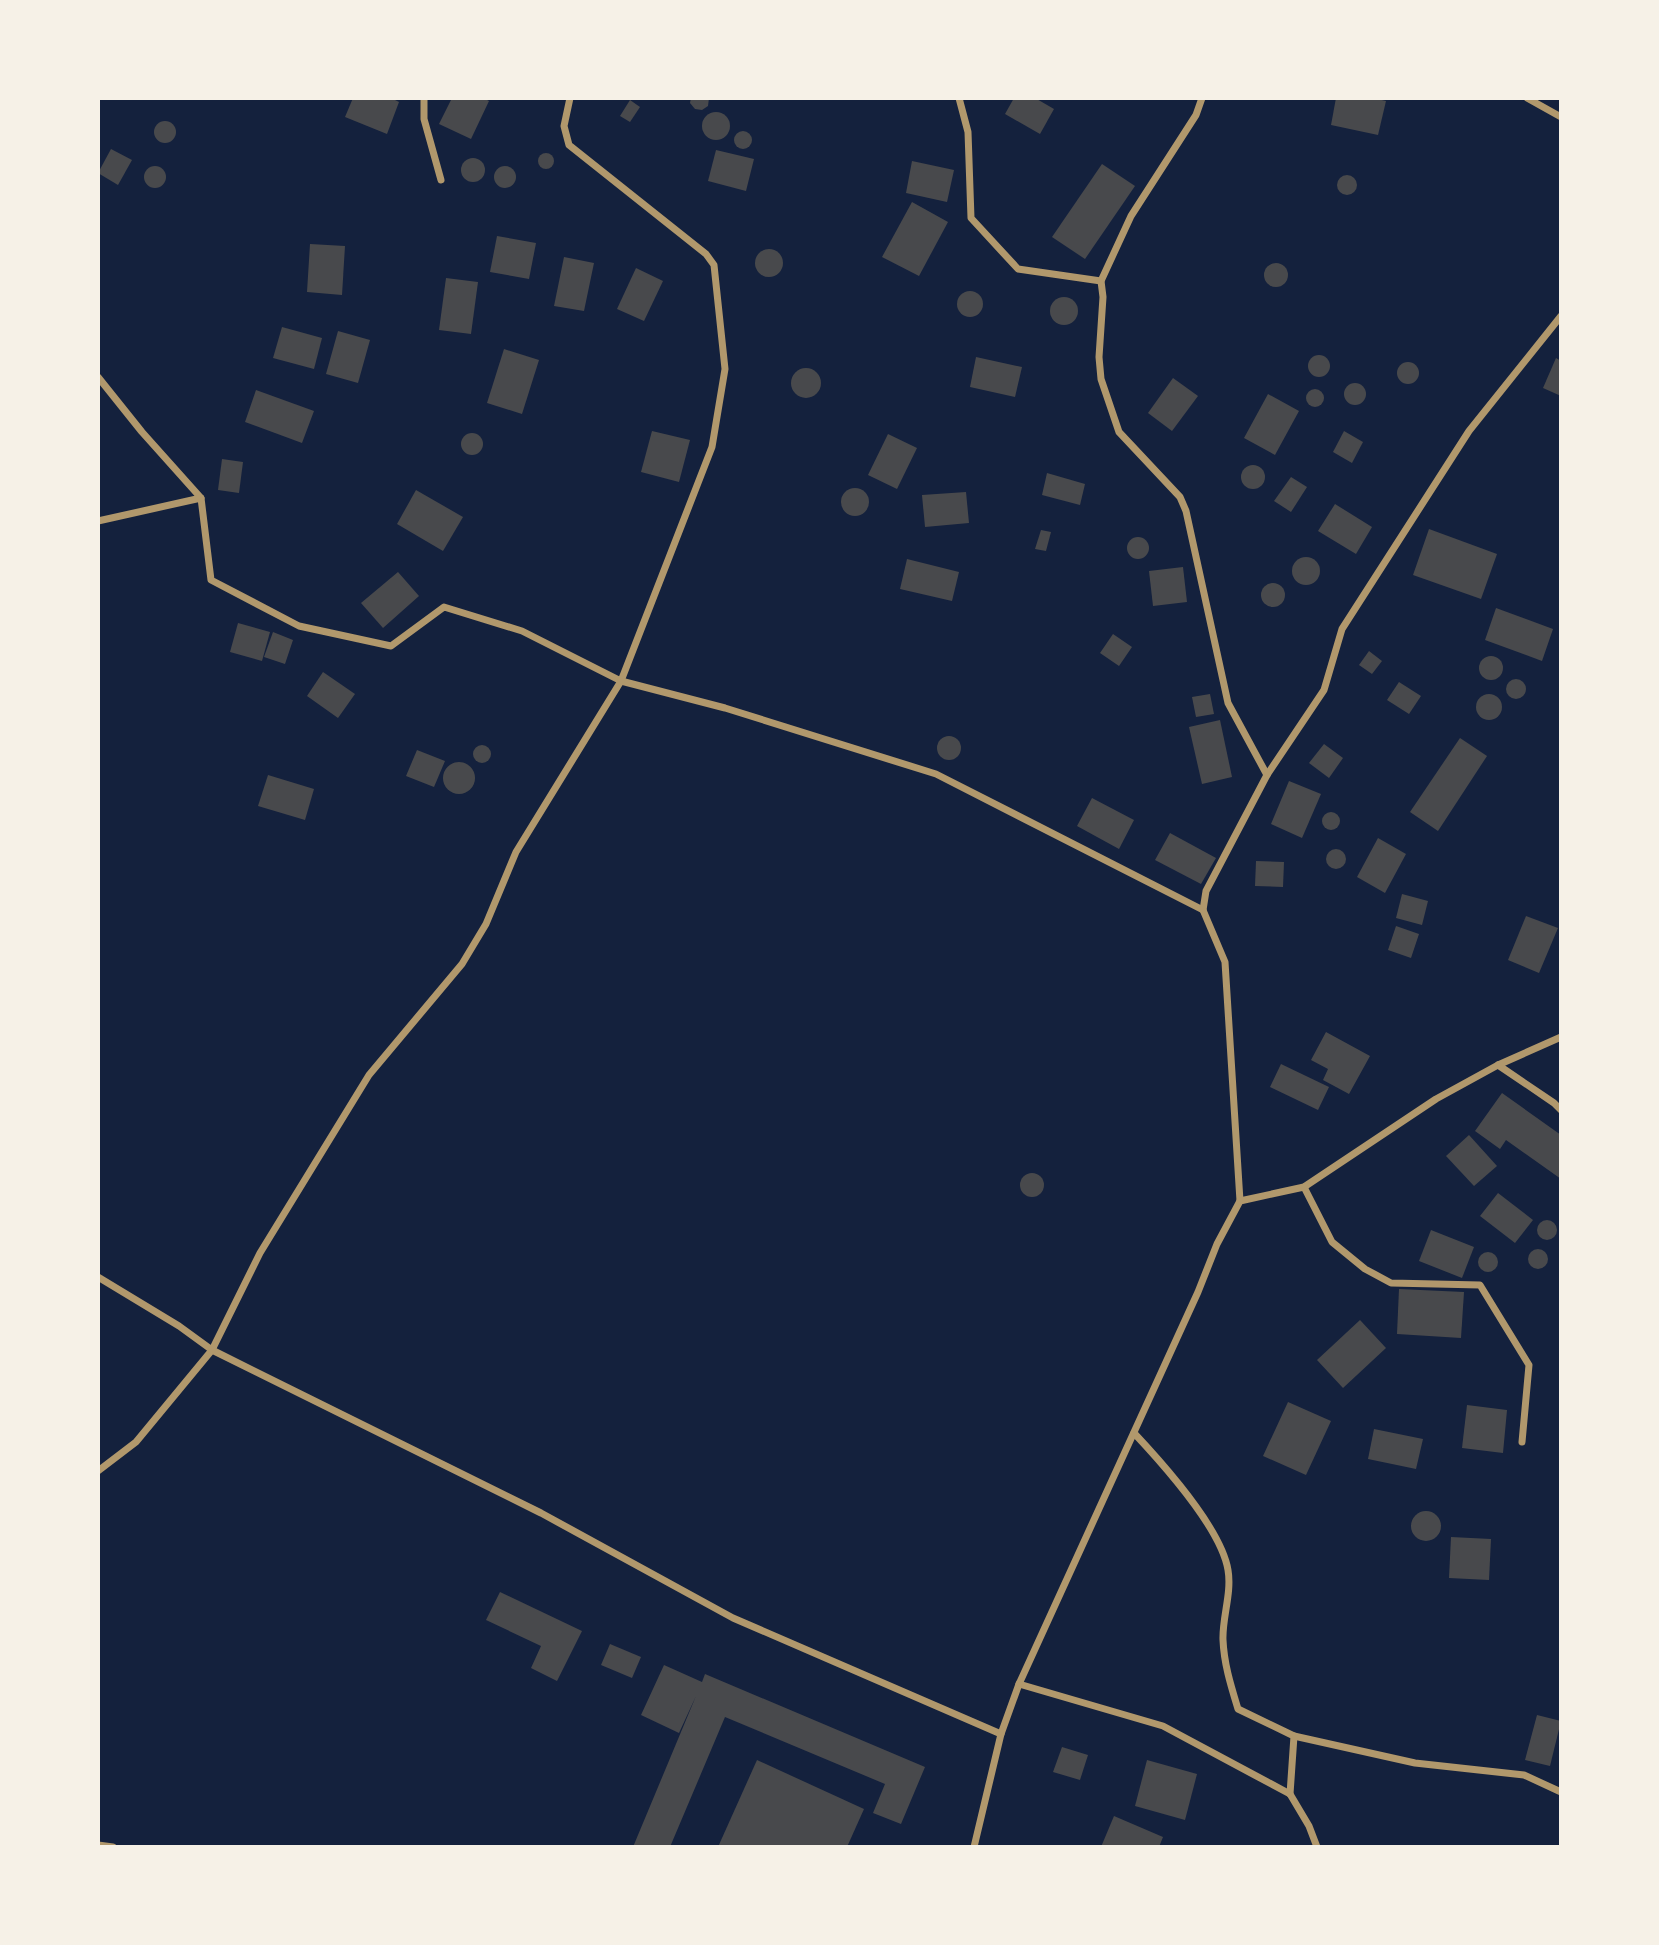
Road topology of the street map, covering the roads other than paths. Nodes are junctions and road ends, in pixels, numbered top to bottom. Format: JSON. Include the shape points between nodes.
{"nodes":[{"id":1,"x":424,"y":98,"type":"edge"},
{"id":2,"x":570,"y":98,"type":"edge"},
{"id":3,"x":959,"y":98,"type":"edge"},
{"id":4,"x":1202,"y":98,"type":"edge"},
{"id":5,"x":1527,"y":98,"type":"edge"},
{"id":6,"x":1561,"y":117,"type":"edge"},
{"id":7,"x":441,"y":180,"type":"dead end"},
{"id":8,"x":1101,"y":281,"type":"junction"},
{"id":9,"x":1561,"y":316,"type":"edge"},
{"id":10,"x":98,"y":377,"type":"edge"},
{"id":11,"x":201,"y":498,"type":"junction"},
{"id":12,"x":98,"y":521,"type":"edge"},
{"id":13,"x":621,"y":681,"type":"junction"},
{"id":14,"x":1266,"y":775,"type":"junction"},
{"id":15,"x":1203,"y":910,"type":"junction"},
{"id":16,"x":1561,"y":1037,"type":"edge"},
{"id":17,"x":1498,"y":1065,"type":"junction"},
{"id":18,"x":1561,"y":1110,"type":"edge"},
{"id":19,"x":1304,"y":1187,"type":"junction"},
{"id":20,"x":1240,"y":1201,"type":"junction"},
{"id":21,"x":98,"y":1277,"type":"edge"},
{"id":22,"x":212,"y":1350,"type":"junction"},
{"id":23,"x":1134,"y":1433,"type":"junction"},
{"id":24,"x":1522,"y":1442,"type":"dead end"},
{"id":25,"x":98,"y":1471,"type":"edge"},
{"id":26,"x":1019,"y":1684,"type":"junction"},
{"id":27,"x":1000,"y":1734,"type":"junction"},
{"id":28,"x":1294,"y":1736,"type":"junction"},
{"id":29,"x":1561,"y":1792,"type":"edge"},
{"id":30,"x":1290,"y":1794,"type":"junction"},
{"id":31,"x":98,"y":1845,"type":"edge"},
{"id":32,"x":113,"y":1847,"type":"edge"},
{"id":33,"x":974,"y":1847,"type":"edge"},
{"id":34,"x":1317,"y":1847,"type":"edge"}],
"edges":[{"from":1,"to":7,"type":"street","via":[[424,119]]},
{"from":2,"to":13,"type":"street","via":[[564,126],[569,145],[714,265],[725,359],[710,455]]},
{"from":3,"to":8,"type":"street","via":[[968,132],[971,218],[1018,269]]},
{"from":4,"to":8,"type":"street","via":[[1196,115],[1131,216]]},
{"from":5,"to":6,"type":"street"},
{"from":8,"to":14,"type":"street","via":[[1101,379],[1119,432],[1180,497],[1186,511],[1228,703]]},
{"from":9,"to":14,"type":"street","via":[[1461,442],[1342,629],[1324,691]]},
{"from":10,"to":11,"type":"street"},
{"from":11,"to":12,"type":"street"},
{"from":11,"to":13,"type":"street","via":[[211,580],[299,626],[391,646],[444,607],[522,631]]},
{"from":13,"to":15,"type":"street","via":[[725,708],[936,774]]},
{"from":13,"to":22,"type":"street","via":[[516,852],[486,924],[462,964],[369,1075],[260,1253]]},
{"from":14,"to":15,"type":"street","via":[[1206,891]]},
{"from":15,"to":20,"type":"street","via":[[1226,962]]},
{"from":16,"to":17,"type":"street"},
{"from":17,"to":18,"type":"street"},
{"from":17,"to":19,"type":"street","via":[[1436,1099]]},
{"from":19,"to":20,"type":"street"},
{"from":19,"to":24,"type":"street","via":[[1332,1242],[1365,1269],[1391,1283],[1479,1285],[1529,1365]]},
{"from":20,"to":23,"type":"street"},
{"from":21,"to":22,"type":"street"},
{"from":22,"to":25,"type":"street","via":[[136,1442]]},
{"from":22,"to":27,"type":"street","via":[[541,1513],[733,1618]]},
{"from":23,"to":26,"type":"street"},
{"from":23,"to":28,"type":"street","via":[[1179,1483],[1223,1549],[1229,1573],[1223,1639],[1238,1709]]},
{"from":26,"to":27,"type":"street"},
{"from":26,"to":30,"type":"street","via":[[1163,1726]]},
{"from":27,"to":33,"type":"street"},
{"from":28,"to":29,"type":"street","via":[[1415,1763],[1524,1775]]},
{"from":28,"to":30,"type":"street"},
{"from":30,"to":34,"type":"street"},
{"from":31,"to":32,"type":"street"}]}
